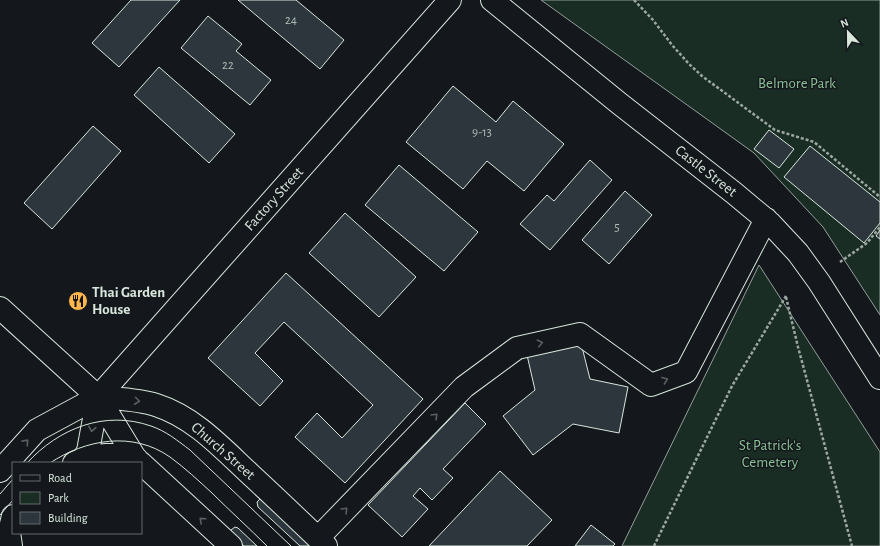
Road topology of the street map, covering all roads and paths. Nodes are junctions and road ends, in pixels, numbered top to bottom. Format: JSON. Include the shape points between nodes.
{"nodes":[{"id":1,"x":450,"y":0,"type":"edge"},
{"id":2,"x":492,"y":0,"type":"edge"},
{"id":3,"x":634,"y":0,"type":"edge"},
{"id":4,"x":880,"y":197,"type":"edge"},
{"id":5,"x":766,"y":219,"type":"junction"},
{"id":6,"x":880,"y":227,"type":"edge"},
{"id":7,"x":840,"y":262,"type":"dead end"},
{"id":8,"x":0,"y":308,"type":"edge"},
{"id":9,"x":880,"y":378,"type":"edge"},
{"id":10,"x":98,"y":397,"type":"junction"},
{"id":11,"x":78,"y":461,"type":"edge"},
{"id":12,"x":138,"y":461,"type":"edge"},
{"id":13,"x":142,"y":465,"type":"edge"},
{"id":14,"x":0,"y":471,"type":"edge"},
{"id":15,"x":12,"y":516,"type":"edge"},
{"id":16,"x":12,"y":519,"type":"edge"},
{"id":17,"x":0,"y":528,"type":"edge"},
{"id":18,"x":322,"y":542,"type":"edge"},
{"id":19,"x":11,"y":546,"type":"edge"},
{"id":20,"x":231,"y":546,"type":"edge"},
{"id":21,"x":654,"y":546,"type":"edge"},
{"id":22,"x":852,"y":546,"type":"edge"}],
"edges":[{"from":1,"to":10,"type":"street","name":"Factory Street"},
{"from":2,"to":5,"type":"street","name":"Castle Street"},
{"from":3,"to":4,"type":"path","via":[[684,59],[702,76],[775,130],[814,142]]},
{"from":5,"to":9,"type":"street","name":"Castle Street","via":[[798,253],[819,282]]},
{"from":18,"to":5,"type":"street","one_way":true,"via":[[464,387],[517,348],[580,334],[652,385],[686,372]]},
{"from":6,"to":7,"type":"path","via":[[867,243]]},
{"from":8,"to":10,"type":"street"},
{"from":10,"to":11,"type":"street","one_way":true,"via":[[88,451]]},
{"from":10,"to":12,"type":"street"},
{"from":14,"to":10,"type":"street","name":"Factory Street","one_way":true,"via":[[37,430]]},
{"from":10,"to":18,"type":"street","name":"Church Street","one_way":true,"via":[[156,405],[192,423],[215,441]]},
{"from":11,"to":12,"type":"street","via":[[97,455],[116,454]]},
{"from":20,"to":13,"type":"street","one_way":true},
{"from":15,"to":17,"type":"street"},
{"from":16,"to":19,"type":"street","via":[[9,532]]},
{"from":21,"to":22,"type":"path","via":[[732,386],[786,296]]}]}
